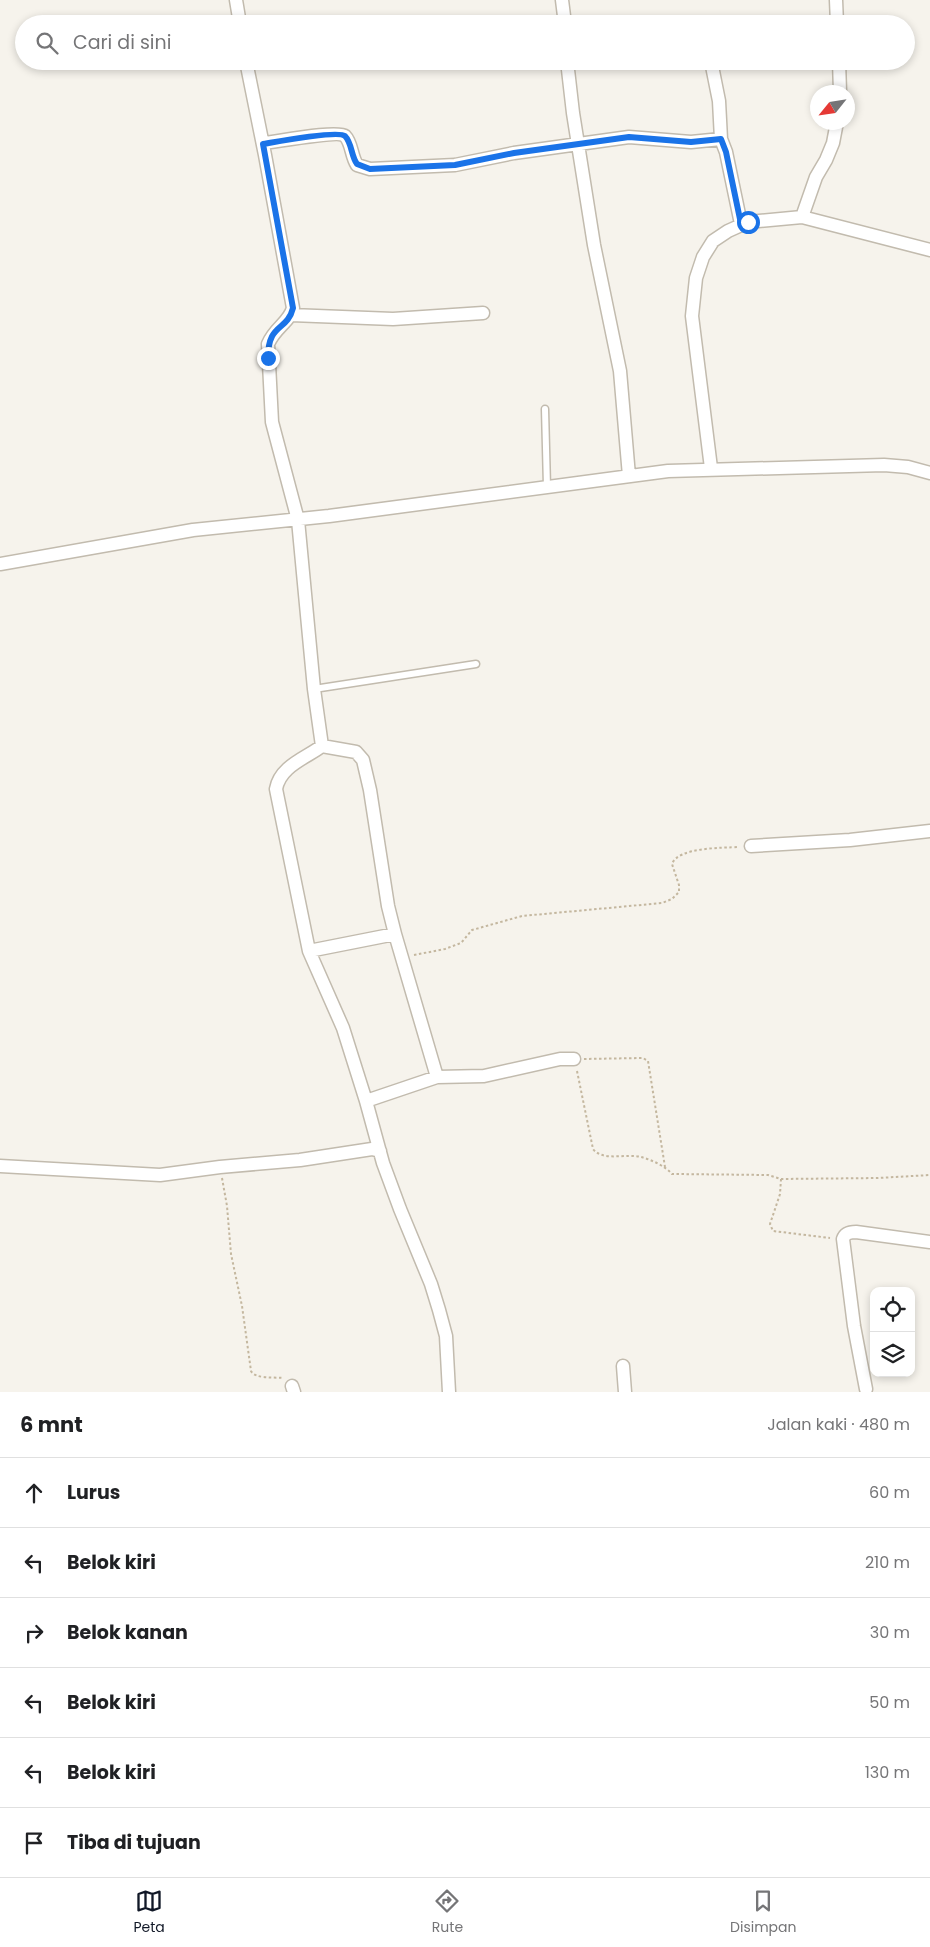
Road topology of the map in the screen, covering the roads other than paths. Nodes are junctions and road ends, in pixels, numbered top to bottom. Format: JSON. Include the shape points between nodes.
{"nodes":[{"id":1,"x":236,"y":0,"type":"edge"},
{"id":2,"x":562,"y":0,"type":"edge"},
{"id":3,"x":836,"y":0,"type":"edge"},
{"id":4,"x":238,"y":15,"type":"edge"},
{"id":5,"x":564,"y":15,"type":"edge"},
{"id":6,"x":837,"y":15,"type":"edge"},
{"id":7,"x":248,"y":70,"type":"edge"},
{"id":8,"x":568,"y":70,"type":"edge"},
{"id":9,"x":713,"y":70,"type":"edge"},
{"id":10,"x":839,"y":70,"type":"edge"},
{"id":11,"x":840,"y":85,"type":"edge"},
{"id":12,"x":835,"y":130,"type":"edge"},
{"id":13,"x":721,"y":139,"type":"junction"},
{"id":14,"x":263,"y":144,"type":"junction"},
{"id":15,"x":577,"y":144,"type":"junction"},
{"id":16,"x":802,"y":217,"type":"junction"},
{"id":17,"x":741,"y":224,"type":"junction"},
{"id":18,"x":930,"y":250,"type":"edge"},
{"id":19,"x":483,"y":313,"type":"dead end"},
{"id":20,"x":291,"y":316,"type":"junction"},
{"id":21,"x":545,"y":409,"type":"dead end"},
{"id":22,"x":710,"y":468,"type":"junction"},
{"id":23,"x":930,"y":472,"type":"edge"},
{"id":24,"x":629,"y":476,"type":"junction"},
{"id":25,"x":547,"y":487,"type":"junction"},
{"id":26,"x":298,"y":520,"type":"junction"},
{"id":27,"x":0,"y":564,"type":"edge"},
{"id":28,"x":476,"y":664,"type":"dead end"},
{"id":29,"x":314,"y":689,"type":"junction"},
{"id":30,"x":322,"y":746,"type":"junction"},
{"id":31,"x":930,"y":830,"type":"edge"},
{"id":32,"x":751,"y":846,"type":"road end"},
{"id":33,"x":394,"y":934,"type":"junction"},
{"id":34,"x":309,"y":951,"type":"junction"},
{"id":35,"x":574,"y":1059,"type":"road end"},
{"id":36,"x":437,"y":1077,"type":"junction"},
{"id":37,"x":366,"y":1101,"type":"junction"},
{"id":38,"x":380,"y":1151,"type":"junction"},
{"id":39,"x":0,"y":1166,"type":"edge"},
{"id":40,"x":930,"y":1242,"type":"edge"},
{"id":41,"x":623,"y":1366,"type":"dead end"},
{"id":42,"x":866,"y":1389,"type":"dead end"},
{"id":43,"x":449,"y":1392,"type":"edge"},
{"id":44,"x":625,"y":1392,"type":"edge"}],
"edges":[{"from":1,"to":4,"type":"street"},
{"from":2,"to":5,"type":"street"},
{"from":3,"to":6,"type":"street"},
{"from":7,"to":14,"type":"street"},
{"from":8,"to":15,"type":"street"},
{"from":9,"to":13,"type":"street"},
{"from":10,"to":11,"type":"street"},
{"from":12,"to":16,"type":"street"},
{"from":13,"to":15,"type":"street","via":[[691,142],[629,137]]},
{"from":13,"to":17,"type":"street"},
{"from":14,"to":15,"type":"street","via":[[341,134],[346,138],[357,164],[370,169],[455,165]]},
{"from":14,"to":20,"type":"street","via":[[290,286]]},
{"from":15,"to":24,"type":"street","via":[[620,372]]},
{"from":16,"to":17,"type":"street"},
{"from":16,"to":18,"type":"street"},
{"from":17,"to":22,"type":"street","via":[[713,240],[696,278],[692,316]]},
{"from":19,"to":20,"type":"street","via":[[393,319]]},
{"from":20,"to":26,"type":"street","via":[[272,334],[268,358],[272,422]]},
{"from":21,"to":25,"type":"lane"},
{"from":22,"to":23,"type":"street","via":[[884,464]]},
{"from":22,"to":24,"type":"street"},
{"from":24,"to":25,"type":"street"},
{"from":25,"to":26,"type":"street"},
{"from":26,"to":27,"type":"street","via":[[180,532]]},
{"from":26,"to":29,"type":"street"},
{"from":28,"to":29,"type":"lane"},
{"from":29,"to":30,"type":"street"},
{"from":30,"to":33,"type":"street","via":[[356,752],[362,760]]},
{"from":30,"to":34,"type":"street","via":[[287,768],[276,789]]},
{"from":31,"to":32,"type":"street","via":[[850,840]]},
{"from":33,"to":34,"type":"street"},
{"from":33,"to":36,"type":"street"},
{"from":34,"to":37,"type":"street","via":[[339,1019]]},
{"from":35,"to":36,"type":"street","via":[[560,1059],[484,1076]]},
{"from":36,"to":37,"type":"street"},
{"from":37,"to":38,"type":"street"},
{"from":38,"to":39,"type":"street","via":[[372,1149],[160,1176]]},
{"from":38,"to":43,"type":"street","via":[[439,1310],[446,1336]]},
{"from":40,"to":42,"type":"street","via":[[856,1232],[848,1233],[843,1239]]},
{"from":41,"to":44,"type":"street"}]}
